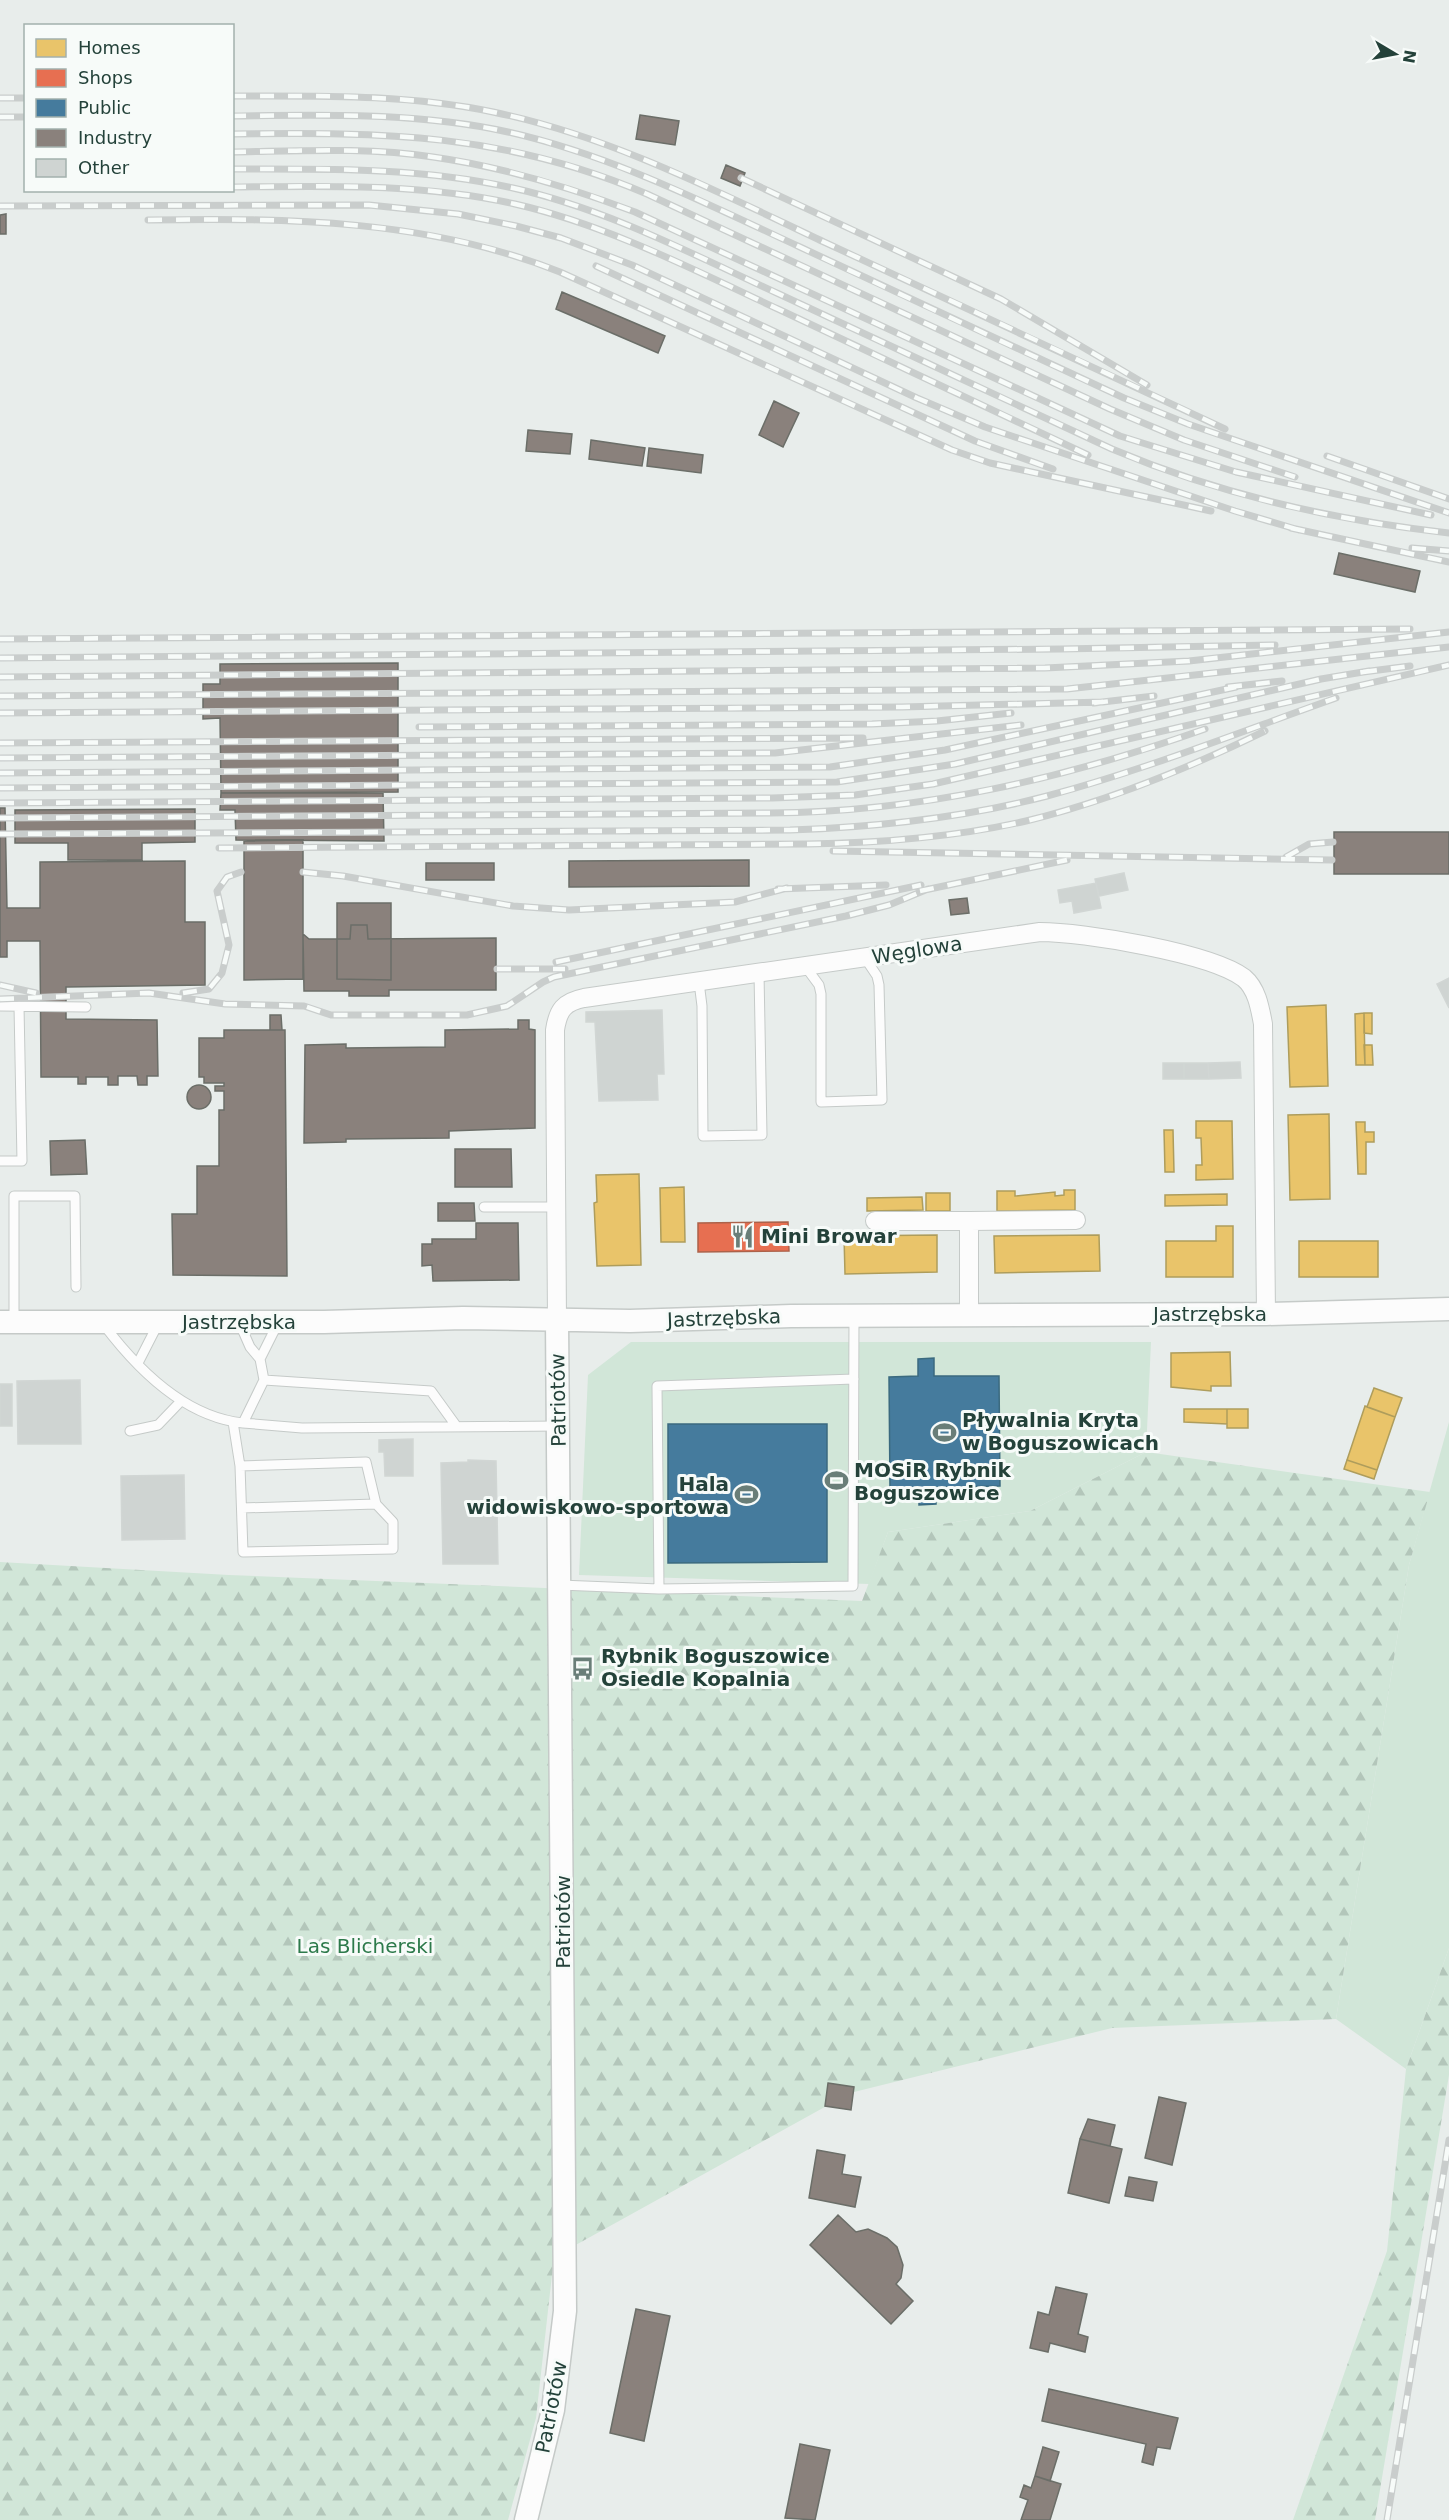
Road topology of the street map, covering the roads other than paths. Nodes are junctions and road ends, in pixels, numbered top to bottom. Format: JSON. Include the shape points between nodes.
{"nodes":[{"id":1,"x":865,"y":958,"type":"junction"},
{"id":2,"x":804,"y":966,"type":"junction"},
{"id":3,"x":759,"y":973,"type":"junction"},
{"id":4,"x":699,"y":982,"type":"junction"},
{"id":5,"x":0,"y":1006,"type":"edge"},
{"id":6,"x":19,"y":1006,"type":"junction"},
{"id":7,"x":86,"y":1007,"type":"dead end"},
{"id":8,"x":0,"y":1161,"type":"edge"},
{"id":9,"x":484,"y":1207,"type":"dead end"},
{"id":10,"x":556,"y":1207,"type":"junction"},
{"id":11,"x":1076,"y":1220,"type":"dead end"},
{"id":12,"x":875,"y":1221,"type":"dead end"},
{"id":13,"x":969,"y":1221,"type":"junction"},
{"id":14,"x":76,"y":1287,"type":"dead end"},
{"id":15,"x":1449,"y":1308,"type":"edge"},
{"id":16,"x":1266,"y":1314,"type":"junction"},
{"id":17,"x":969,"y":1315,"type":"junction"},
{"id":18,"x":854,"y":1316,"type":"junction"},
{"id":19,"x":557,"y":1321,"type":"junction"},
{"id":20,"x":7,"y":1322,"type":"edge"},
{"id":21,"x":101,"y":1322,"type":"junction"},
{"id":22,"x":159,"y":1322,"type":"junction"},
{"id":23,"x":239,"y":1322,"type":"junction"},
{"id":24,"x":278,"y":1322,"type":"junction"},
{"id":25,"x":260,"y":1359,"type":"junction"},
{"id":26,"x":138,"y":1363,"type":"junction"},
{"id":27,"x":854,"y":1378,"type":"junction"},
{"id":28,"x":264,"y":1380,"type":"junction"},
{"id":29,"x":181,"y":1401,"type":"junction"},
{"id":30,"x":238,"y":1422,"type":"junction"},
{"id":31,"x":558,"y":1426,"type":"junction"},
{"id":32,"x":458,"y":1427,"type":"junction"},
{"id":33,"x":130,"y":1431,"type":"dead end"},
{"id":34,"x":240,"y":1466,"type":"junction"},
{"id":35,"x":376,"y":1504,"type":"junction"},
{"id":36,"x":242,"y":1508,"type":"junction"},
{"id":37,"x":560,"y":1585,"type":"junction"},
{"id":38,"x":659,"y":1589,"type":"junction"},
{"id":39,"x":526,"y":2520,"type":"edge"}],
"edges":[{"from":1,"to":2,"type":"street","name":"Węglowa"},
{"from":1,"to":2,"type":"lane","via":[[879,985],[882,1100],[821,1102],[819,985]]},
{"from":1,"to":16,"type":"street","name":"Węglowa","via":[[1020,934],[1068,933],[1209,962],[1243,977],[1256,994],[1263,1024]]},
{"from":2,"to":3,"type":"street","name":"Węglowa"},
{"from":3,"to":4,"type":"street","name":"Węglowa"},
{"from":3,"to":4,"type":"lane","via":[[762,1135],[703,1136]]},
{"from":4,"to":10,"type":"street","name":"Węglowa","via":[[584,998],[560,1011],[555,1030]]},
{"from":5,"to":6,"type":"lane"},
{"from":6,"to":7,"type":"lane"},
{"from":6,"to":8,"type":"lane","via":[[22,1161]]},
{"from":9,"to":10,"type":"lane"},
{"from":10,"to":19,"type":"street","name":"Węglowa"},
{"from":11,"to":13,"type":"street"},
{"from":12,"to":13,"type":"street"},
{"from":13,"to":17,"type":"street"},
{"from":14,"to":20,"type":"lane","via":[[75,1196],[14,1196]]},
{"from":15,"to":16,"type":"street","name":"Jastrzębska"},
{"from":16,"to":17,"type":"street","name":"Jastrzębska"},
{"from":17,"to":18,"type":"street","name":"Jastrzębska"},
{"from":18,"to":19,"type":"street","name":"Jastrzębska"},
{"from":18,"to":27,"type":"lane"},
{"from":19,"to":24,"type":"street","name":"Jastrzębska","via":[[463,1318]]},
{"from":19,"to":31,"type":"street","name":"Patriotów"},
{"from":20,"to":21,"type":"street","name":"Jastrzębska"},
{"from":21,"to":22,"type":"street","name":"Jastrzębska"},
{"from":21,"to":26,"type":"lane"},
{"from":22,"to":23,"type":"street","name":"Jastrzębska"},
{"from":22,"to":26,"type":"lane"},
{"from":23,"to":24,"type":"street","name":"Jastrzębska"},
{"from":23,"to":25,"type":"lane"},
{"from":24,"to":25,"type":"lane"},
{"from":25,"to":28,"type":"lane"},
{"from":26,"to":29,"type":"lane"},
{"from":27,"to":38,"type":"lane","via":[[657,1386]]},
{"from":27,"to":38,"type":"lane","via":[[853,1587]]},
{"from":28,"to":30,"type":"lane"},
{"from":28,"to":32,"type":"lane","via":[[431,1391]]},
{"from":29,"to":30,"type":"lane","via":[[205,1414]]},
{"from":29,"to":33,"type":"lane","via":[[158,1425]]},
{"from":30,"to":32,"type":"lane","via":[[302,1428]]},
{"from":30,"to":34,"type":"lane"},
{"from":31,"to":32,"type":"lane"},
{"from":31,"to":37,"type":"street","name":"Patriotów"},
{"from":34,"to":35,"type":"lane","via":[[366,1462]]},
{"from":34,"to":36,"type":"lane"},
{"from":35,"to":36,"type":"lane"},
{"from":35,"to":36,"type":"lane","via":[[393,1522],[393,1549],[243,1552]]},
{"from":37,"to":38,"type":"lane"},
{"from":37,"to":39,"type":"street","name":"Patriotów","via":[[565,2312],[553,2410]]}]}
